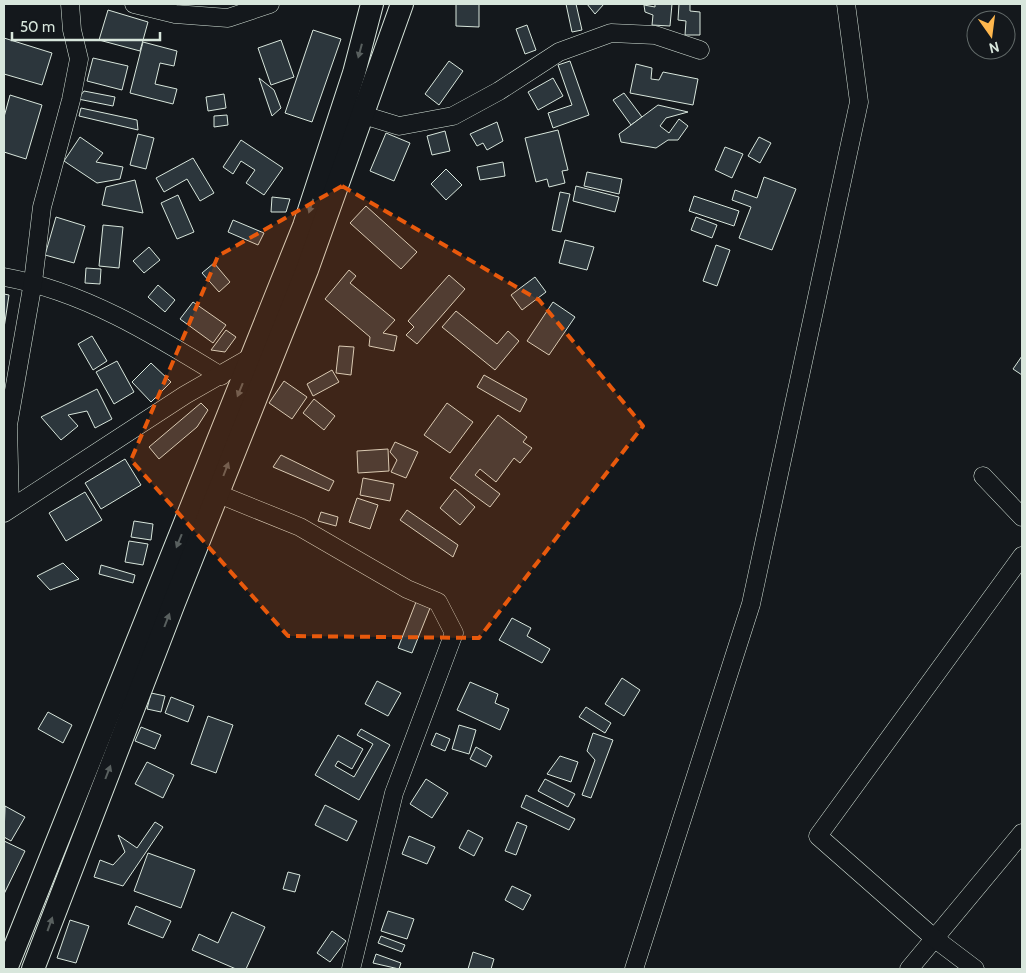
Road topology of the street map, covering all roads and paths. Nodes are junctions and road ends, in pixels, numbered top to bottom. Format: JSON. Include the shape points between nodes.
{"nodes":[{"id":1,"x":70,"y":4,"type":"edge"},
{"id":2,"x":134,"y":4,"type":"edge"},
{"id":3,"x":270,"y":4,"type":"edge"},
{"id":4,"x":372,"y":4,"type":"edge"},
{"id":5,"x":402,"y":4,"type":"edge"},
{"id":6,"x":846,"y":4,"type":"edge"},
{"id":7,"x":700,"y":50,"type":"dead end"},
{"id":8,"x":363,"y":115,"type":"junction"},
{"id":9,"x":4,"y":276,"type":"edge"},
{"id":10,"x":33,"y":282,"type":"junction"},
{"id":11,"x":253,"y":356,"type":"junction"},
{"id":12,"x":221,"y":376,"type":"junction"},
{"id":13,"x":983,"y":476,"type":"dead end"},
{"id":14,"x":216,"y":493,"type":"junction"},
{"id":15,"x":7,"y":510,"type":"edge"},
{"id":16,"x":1022,"y":518,"type":"edge"},
{"id":17,"x":1022,"y":556,"type":"edge"},
{"id":18,"x":1022,"y":833,"type":"edge"},
{"id":19,"x":934,"y":938,"type":"junction"},
{"id":20,"x":6,"y":969,"type":"edge"},
{"id":21,"x":34,"y":969,"type":"edge"},
{"id":22,"x":351,"y":969,"type":"edge"},
{"id":23,"x":634,"y":969,"type":"edge"},
{"id":24,"x":909,"y":969,"type":"edge"},
{"id":25,"x":975,"y":969,"type":"edge"}],
"edges":[{"from":1,"to":10,"type":"street","via":[[79,59],[42,207]]},
{"from":2,"to":3,"type":"street","via":[[174,14],[228,18]]},
{"from":4,"to":11,"type":"street","one_way":true,"via":[[354,72],[304,226]]},
{"from":5,"to":8,"type":"street"},
{"from":6,"to":23,"type":"street","via":[[859,102],[751,604]]},
{"from":7,"to":8,"type":"street","via":[[655,35],[611,33],[559,52],[499,92],[453,116],[399,126]]},
{"from":14,"to":8,"type":"street","one_way":true,"via":[[307,270]]},
{"from":9,"to":10,"type":"street"},
{"from":10,"to":12,"type":"street","via":[[97,307],[162,339]]},
{"from":10,"to":15,"type":"street","via":[[8,425]]},
{"from":11,"to":12,"type":"street"},
{"from":11,"to":20,"type":"street","one_way":true},
{"from":12,"to":15,"type":"street","via":[[185,395]]},
{"from":13,"to":16,"type":"street"},
{"from":21,"to":14,"type":"street","one_way":true},
{"from":14,"to":22,"type":"street","via":[[300,527],[407,588],[438,602],[454,633],[394,792]]},
{"from":17,"to":19,"type":"street","via":[[818,836]]},
{"from":18,"to":19,"type":"street"},
{"from":19,"to":24,"type":"street"},
{"from":19,"to":25,"type":"street"}]}
